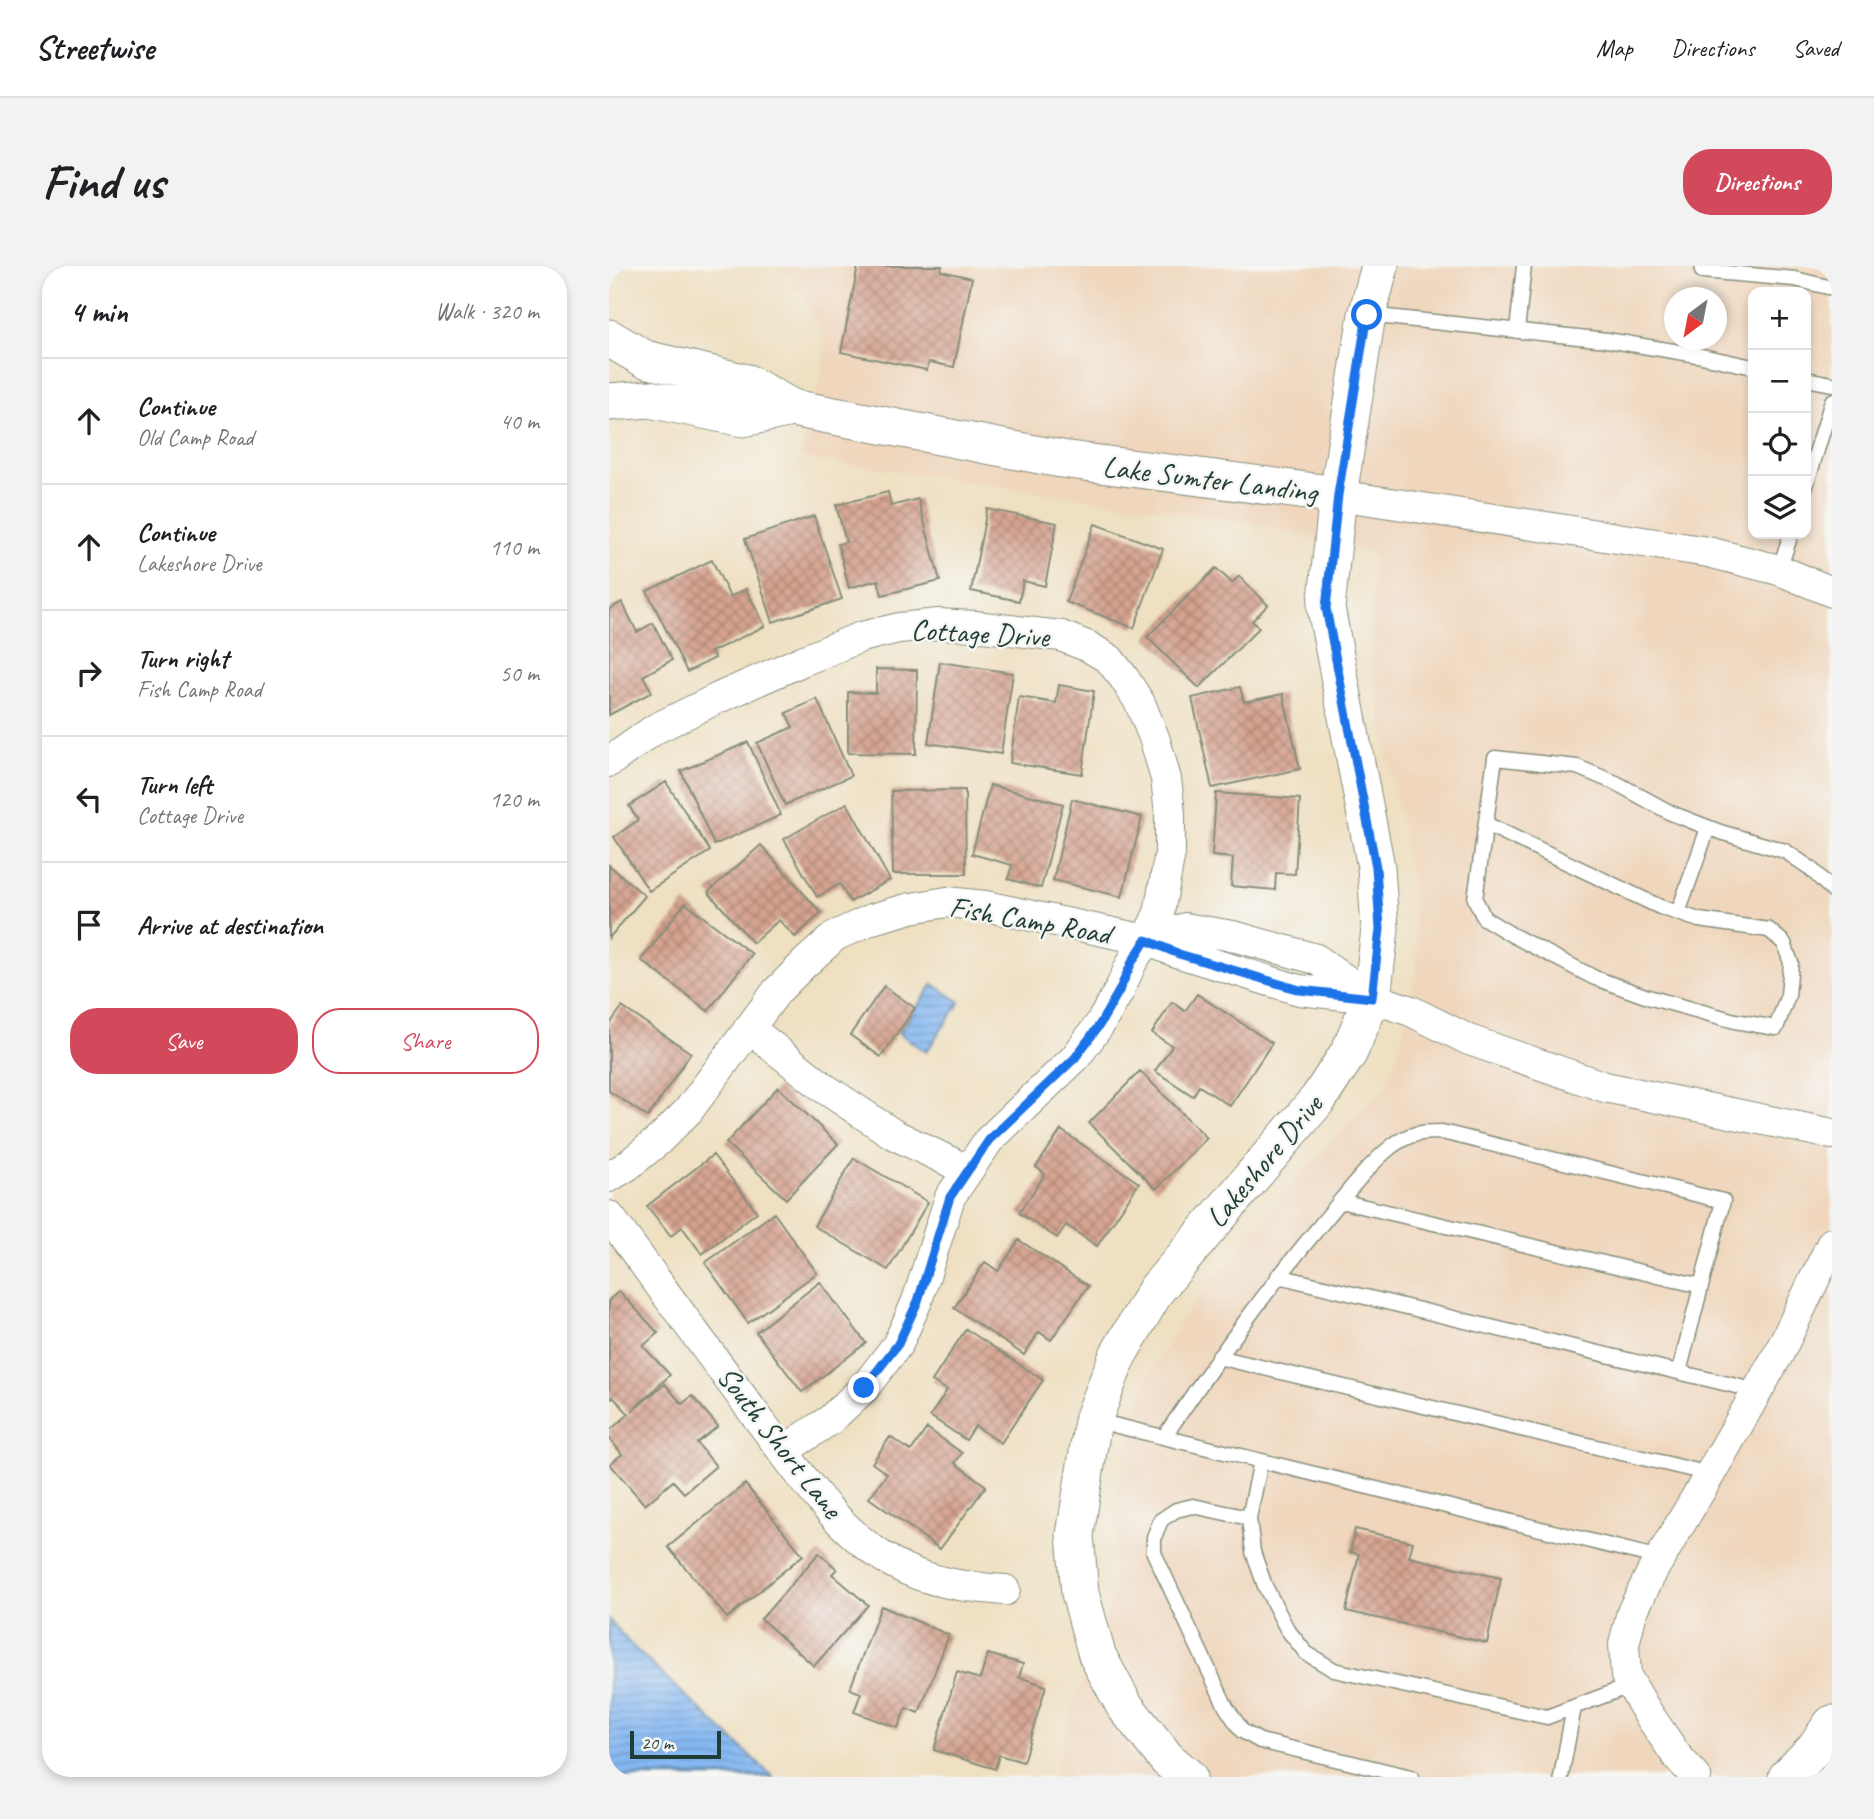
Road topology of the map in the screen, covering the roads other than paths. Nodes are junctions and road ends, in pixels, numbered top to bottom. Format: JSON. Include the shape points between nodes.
{"nodes":[{"id":1,"x":1380,"y":266,"type":"edge"},
{"id":2,"x":1524,"y":266,"type":"edge"},
{"id":3,"x":1702,"y":271,"type":"dead end"},
{"id":4,"x":1832,"y":288,"type":"edge"},
{"id":5,"x":1367,"y":315,"type":"junction"},
{"id":6,"x":1517,"y":331,"type":"junction"},
{"id":7,"x":609,"y":338,"type":"edge"},
{"id":8,"x":1748,"y":366,"type":"edge"},
{"id":9,"x":1811,"y":380,"type":"edge"},
{"id":10,"x":1832,"y":384,"type":"edge"},
{"id":11,"x":1832,"y":401,"type":"edge"},
{"id":12,"x":609,"y":402,"type":"edge"},
{"id":13,"x":792,"y":408,"type":"junction"},
{"id":14,"x":1809,"y":476,"type":"edge"},
{"id":15,"x":1338,"y":495,"type":"junction"},
{"id":16,"x":1789,"y":539,"type":"edge"},
{"id":17,"x":1779,"y":570,"type":"junction"},
{"id":18,"x":1832,"y":592,"type":"edge"},
{"id":19,"x":609,"y":762,"type":"edge"},
{"id":20,"x":1486,"y":824,"type":"junction"},
{"id":21,"x":1707,"y":828,"type":"junction"},
{"id":22,"x":1832,"y":890,"type":"edge"},
{"id":23,"x":1678,"y":913,"type":"junction"},
{"id":24,"x":1146,"y":940,"type":"junction"},
{"id":25,"x":1372,"y":998,"type":"junction"},
{"id":26,"x":749,"y":1028,"type":"junction"},
{"id":27,"x":1832,"y":1134,"type":"edge"},
{"id":28,"x":967,"y":1170,"type":"junction"},
{"id":29,"x":609,"y":1177,"type":"edge"},
{"id":30,"x":1340,"y":1201,"type":"junction"},
{"id":31,"x":609,"y":1216,"type":"edge"},
{"id":32,"x":1832,"y":1243,"type":"edge"},
{"id":33,"x":1278,"y":1276,"type":"junction"},
{"id":34,"x":1701,"y":1286,"type":"junction"},
{"id":35,"x":1218,"y":1357,"type":"junction"},
{"id":36,"x":1679,"y":1373,"type":"junction"},
{"id":37,"x":1757,"y":1391,"type":"junction"},
{"id":38,"x":1093,"y":1420,"type":"junction"},
{"id":39,"x":1164,"y":1437,"type":"junction"},
{"id":40,"x":783,"y":1451,"type":"junction"},
{"id":41,"x":1261,"y":1461,"type":"junction"},
{"id":42,"x":1710,"y":1474,"type":"junction"},
{"id":43,"x":1249,"y":1518,"type":"junction"},
{"id":44,"x":1660,"y":1558,"type":"junction"},
{"id":45,"x":1005,"y":1590,"type":"dead end"},
{"id":46,"x":1632,"y":1685,"type":"junction"},
{"id":47,"x":1574,"y":1707,"type":"junction"},
{"id":48,"x":1832,"y":1724,"type":"edge"},
{"id":49,"x":1188,"y":1777,"type":"edge"},
{"id":50,"x":1411,"y":1777,"type":"edge"},
{"id":51,"x":1561,"y":1777,"type":"edge"},
{"id":52,"x":1696,"y":1777,"type":"edge"},
{"id":53,"x":1787,"y":1777,"type":"edge"}],
"edges":[{"from":1,"to":5,"type":"street","name":"Lakeshore Drive"},
{"from":2,"to":6,"type":"lane"},
{"from":3,"to":4,"type":"lane","via":[[1795,279]]},
{"from":5,"to":6,"type":"lane"},
{"from":5,"to":15,"type":"street","name":"Lakeshore Drive"},
{"from":6,"to":8,"type":"lane","via":[[1607,340]]},
{"from":7,"to":13,"type":"street","name":"Lake Sumter Landing","via":[[645,359],[747,383]]},
{"from":9,"to":10,"type":"lane"},
{"from":11,"to":14,"type":"lane"},
{"from":12,"to":13,"type":"street","name":"Lake Sumter Landing","via":[[649,399],[743,418]]},
{"from":13,"to":15,"type":"street","name":"Lake Sumter Landing","via":[[1061,459]]},
{"from":15,"to":17,"type":"street","name":"Lake Sumter Landing","via":[[1707,552]]},
{"from":15,"to":25,"type":"street","name":"Lakeshore Drive","via":[[1326,608],[1376,867],[1380,929]]},
{"from":16,"to":17,"type":"lane"},
{"from":17,"to":18,"type":"street","name":"Lake Sumter Landing"},
{"from":19,"to":24,"type":"street","name":"Cottage Drive","via":[[667,723],[861,637],[938,624],[1062,636],[1109,659],[1140,703],[1155,740],[1170,813],[1170,853],[1159,913]]},
{"from":20,"to":21,"type":"lane","via":[[1495,758],[1577,767]]},
{"from":20,"to":23,"type":"lane"},
{"from":20,"to":23,"type":"lane","via":[[1475,899],[1484,918],[1595,978],[1648,997],[1776,1028],[1788,995],[1791,963],[1784,943],[1769,930]]},
{"from":21,"to":22,"type":"lane","via":[[1784,851]]},
{"from":21,"to":23,"type":"lane"},
{"from":24,"to":25,"type":"street","name":"Fish Camp Road","via":[[1300,990]]},
{"from":24,"to":26,"type":"street","name":"Fish Camp Road","via":[[985,906],[947,902],[911,908],[835,936],[778,991]]},
{"from":24,"to":28,"type":"street","name":"Cottage Drive","via":[[1100,1024],[1075,1058],[989,1140]]},
{"from":25,"to":27,"type":"street","name":"Fish Camp Road","via":[[1411,1011],[1469,1040],[1605,1087]]},
{"from":25,"to":38,"type":"street","name":"Lakeshore Drive","via":[[1349,1052],[1319,1098],[1156,1290],[1118,1355]]},
{"from":26,"to":28,"type":"street","via":[[824,1088],[893,1134]]},
{"from":26,"to":29,"type":"street","name":"Fish Camp Road","via":[[688,1111],[659,1140]]},
{"from":28,"to":40,"type":"street","name":"Cottage Drive","via":[[950,1197],[918,1301],[898,1344],[864,1388],[830,1420]]},
{"from":30,"to":33,"type":"lane"},
{"from":30,"to":34,"type":"lane"},
{"from":30,"to":34,"type":"lane","via":[[1393,1145],[1417,1132],[1442,1132],[1723,1201]]},
{"from":31,"to":40,"type":"street","name":"South Short Lane"},
{"from":32,"to":37,"type":"street"},
{"from":33,"to":35,"type":"lane"},
{"from":33,"to":36,"type":"lane"},
{"from":34,"to":36,"type":"lane"},
{"from":35,"to":39,"type":"lane"},
{"from":35,"to":42,"type":"lane"},
{"from":36,"to":37,"type":"lane"},
{"from":37,"to":42,"type":"street"},
{"from":38,"to":39,"type":"lane"},
{"from":38,"to":49,"type":"street","name":"Lakeshore Drive","via":[[1075,1535],[1080,1593],[1097,1655],[1124,1705],[1167,1759]]},
{"from":39,"to":41,"type":"lane"},
{"from":40,"to":45,"type":"street","name":"South Short Lane","via":[[817,1497],[858,1539],[892,1563],[962,1587]]},
{"from":41,"to":43,"type":"lane"},
{"from":41,"to":44,"type":"lane"},
{"from":42,"to":44,"type":"street"},
{"from":43,"to":47,"type":"lane","via":[[1253,1552],[1287,1629],[1306,1653],[1334,1670],[1547,1717]]},
{"from":43,"to":50,"type":"lane","via":[[1193,1506],[1175,1510],[1161,1520],[1154,1537],[1154,1553],[1226,1707],[1242,1731],[1260,1741]]},
{"from":44,"to":46,"type":"street","via":[[1632,1612],[1624,1644],[1626,1676]]},
{"from":46,"to":47,"type":"lane"},
{"from":46,"to":52,"type":"street","via":[[1677,1756]]},
{"from":47,"to":51,"type":"lane"},
{"from":48,"to":53,"type":"street"}]}
